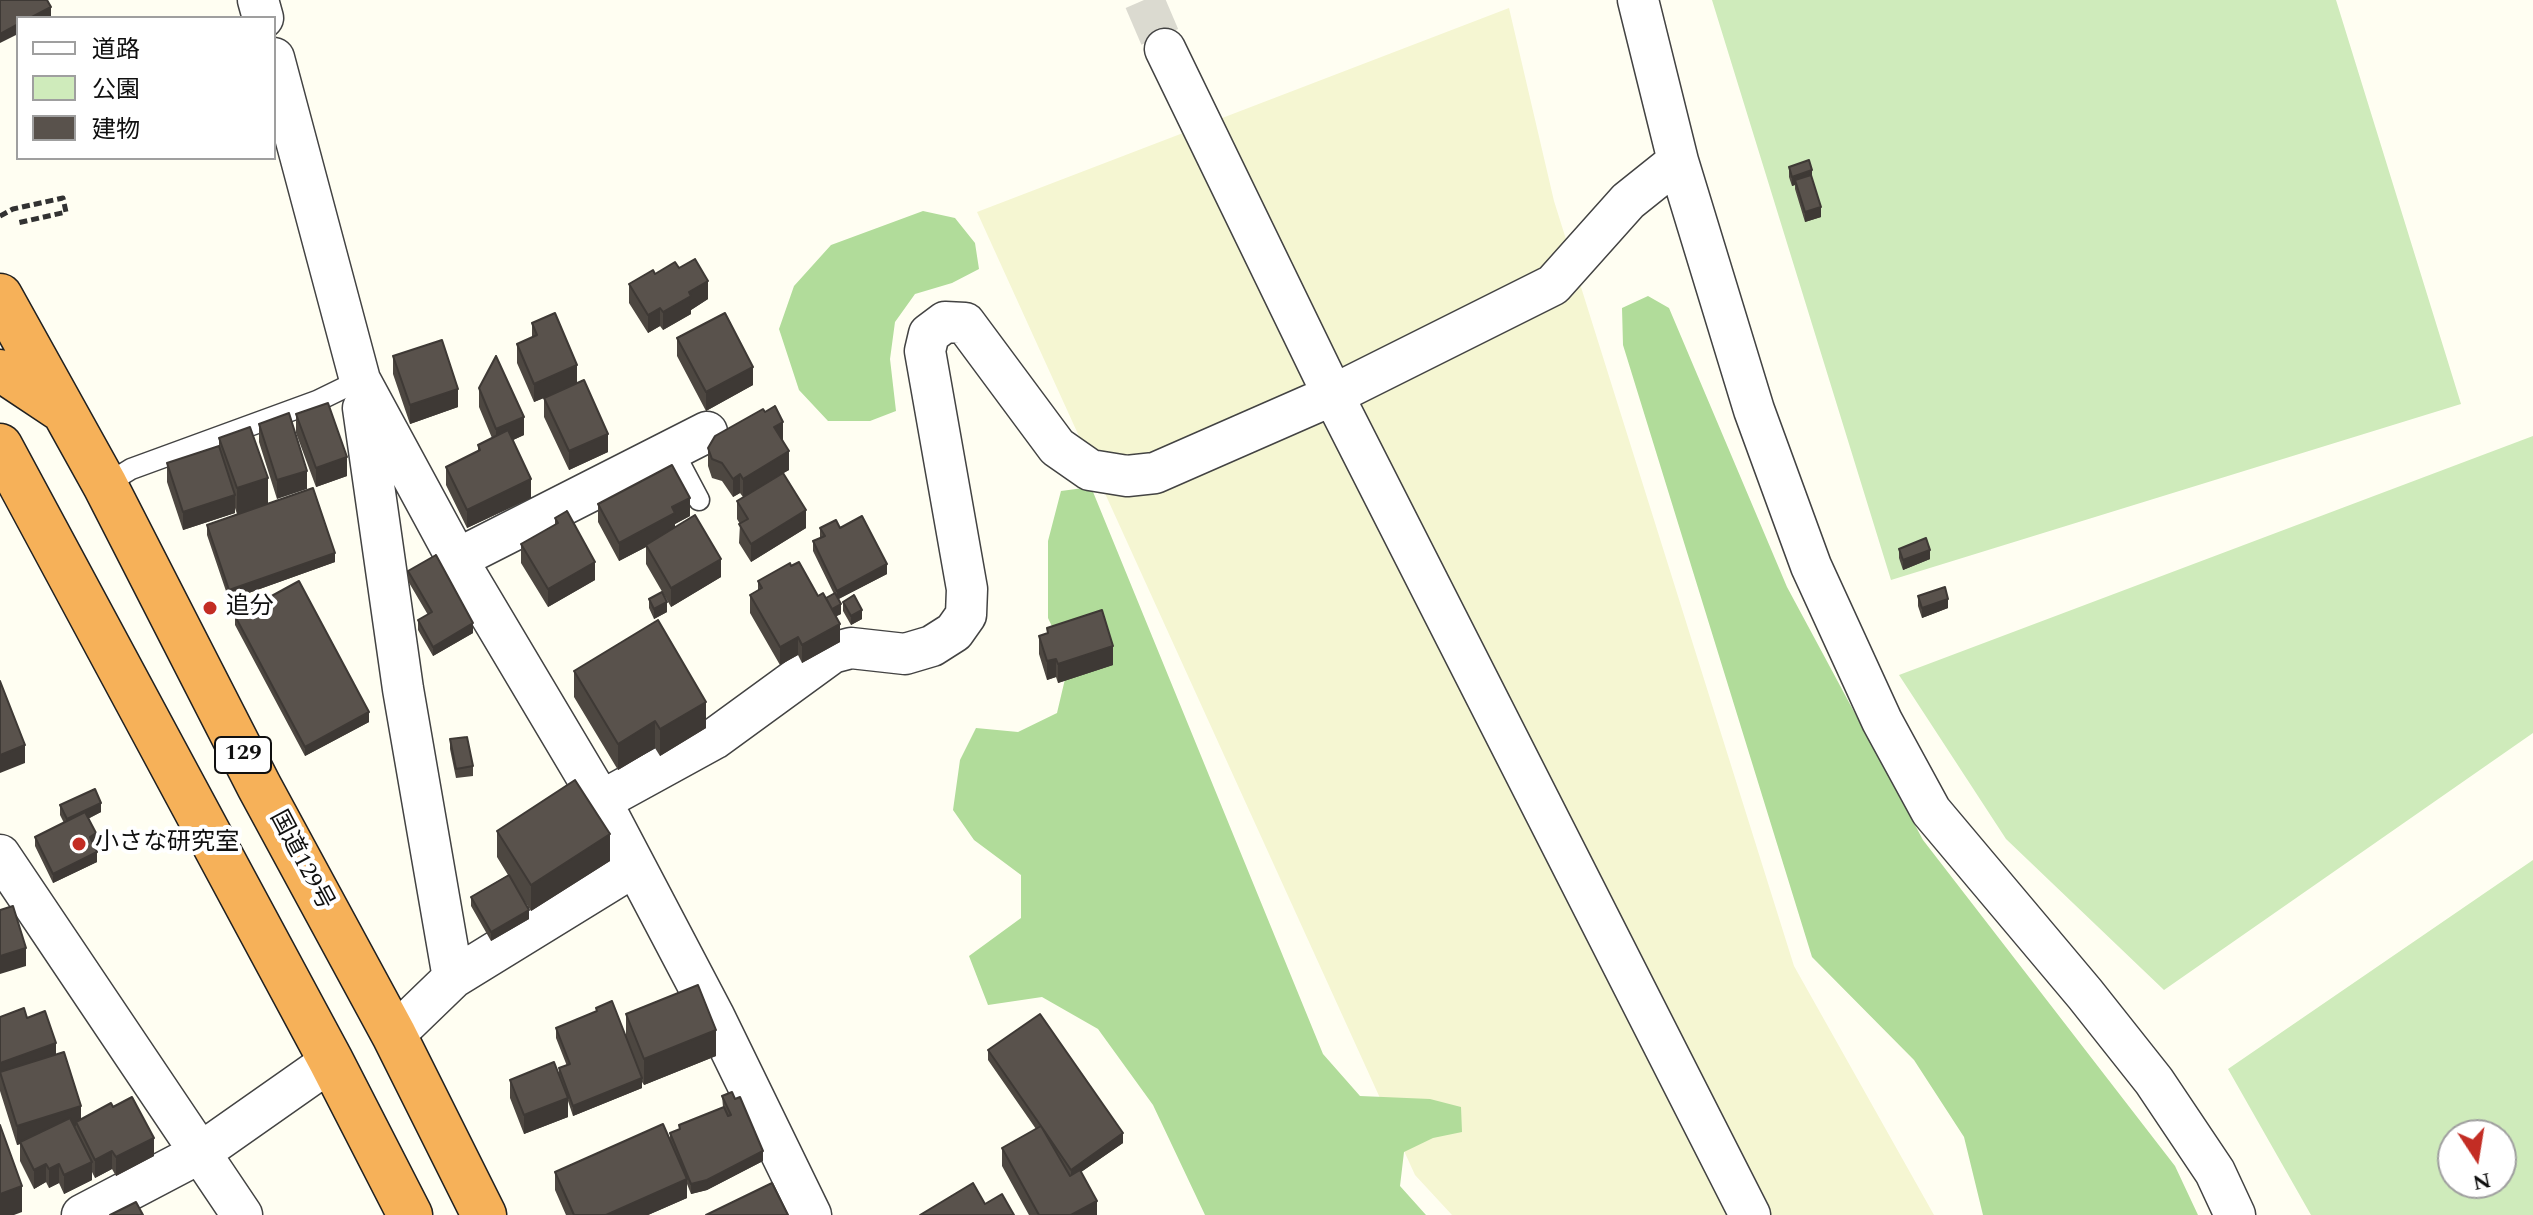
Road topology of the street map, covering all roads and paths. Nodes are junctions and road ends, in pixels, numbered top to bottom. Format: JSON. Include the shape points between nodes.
{"nodes":[{"id":1,"x":1638,"y":0,"type":"edge"},
{"id":2,"x":1165,"y":49,"type":"tunnel mouth"},
{"id":3,"x":276,"y":65,"type":"edge"},
{"id":4,"x":1678,"y":161,"type":"junction"},
{"id":5,"x":0,"y":216,"type":"edge"},
{"id":6,"x":17,"y":223,"type":"dead end"},
{"id":7,"x":0,"y":296,"type":"edge"},
{"id":8,"x":0,"y":372,"type":"edge"},
{"id":9,"x":360,"y":380,"type":"junction"},
{"id":10,"x":1333,"y":395,"type":"junction"},
{"id":11,"x":65,"y":412,"type":"junction"},
{"id":12,"x":690,"y":441,"type":"joint"},
{"id":13,"x":6,"y":464,"type":"edge"},
{"id":14,"x":105,"y":485,"type":"junction"},
{"id":15,"x":699,"y":500,"type":"dead end"},
{"id":16,"x":457,"y":559,"type":"junction"},
{"id":17,"x":601,"y":801,"type":"junction"},
{"id":18,"x":0,"y":855,"type":"edge"},
{"id":19,"x":635,"y":866,"type":"junction"},
{"id":20,"x":453,"y":978,"type":"junction"},
{"id":21,"x":394,"y":1035,"type":"junction"},
{"id":22,"x":331,"y":1061,"type":"junction"},
{"id":23,"x":200,"y":1153,"type":"junction"},
{"id":24,"x":82,"y":1215,"type":"edge"},
{"id":25,"x":242,"y":1215,"type":"edge"},
{"id":26,"x":410,"y":1215,"type":"edge"},
{"id":27,"x":484,"y":1215,"type":"edge"},
{"id":28,"x":811,"y":1215,"type":"edge"},
{"id":29,"x":1750,"y":1215,"type":"edge"},
{"id":30,"x":2235,"y":1215,"type":"edge"}],
"edges":[{"from":1,"to":4,"type":"street"},
{"from":2,"to":10,"type":"street"},
{"from":3,"to":9,"type":"street"},
{"from":4,"to":10,"type":"street","via":[[1628,201],[1553,285]]},
{"from":4,"to":30,"type":"street","via":[[1754,410],[1811,566],[1882,721],[1931,811],[2154,1081],[2215,1172]]},
{"from":5,"to":6,"type":"path","via":[[63,198],[66,212]]},
{"from":7,"to":11,"type":"highway","name":"国道129号","number":"129"},
{"from":8,"to":11,"type":"highway"},
{"from":9,"to":14,"type":"lane","via":[[131,469]]},
{"from":9,"to":16,"type":"street"},
{"from":9,"to":20,"type":"street","via":[[403,689]]},
{"from":10,"to":17,"type":"street","via":[[1155,473],[1127,476],[1090,470],[1057,447],[965,323],[945,322],[929,334],[925,351],[967,589],[966,615],[954,632],[905,654],[851,648],[832,653],[714,739]]},
{"from":10,"to":29,"type":"street"},
{"from":11,"to":14,"type":"highway","name":"国道129号","number":"129"},
{"from":12,"to":15,"type":"lane"},
{"from":12,"to":16,"type":"street"},
{"from":13,"to":22,"type":"highway","number":"129"},
{"from":14,"to":21,"type":"highway","name":"国道129号","number":"129"},
{"from":16,"to":17,"type":"street"},
{"from":17,"to":19,"type":"street"},
{"from":18,"to":23,"type":"street"},
{"from":19,"to":20,"type":"street"},
{"from":19,"to":28,"type":"street"},
{"from":20,"to":21,"type":"street"},
{"from":21,"to":27,"type":"highway","name":"国道129号","number":"129"},
{"from":22,"to":23,"type":"street"},
{"from":22,"to":26,"type":"highway","number":"129"},
{"from":23,"to":24,"type":"street"},
{"from":23,"to":25,"type":"street"}]}
